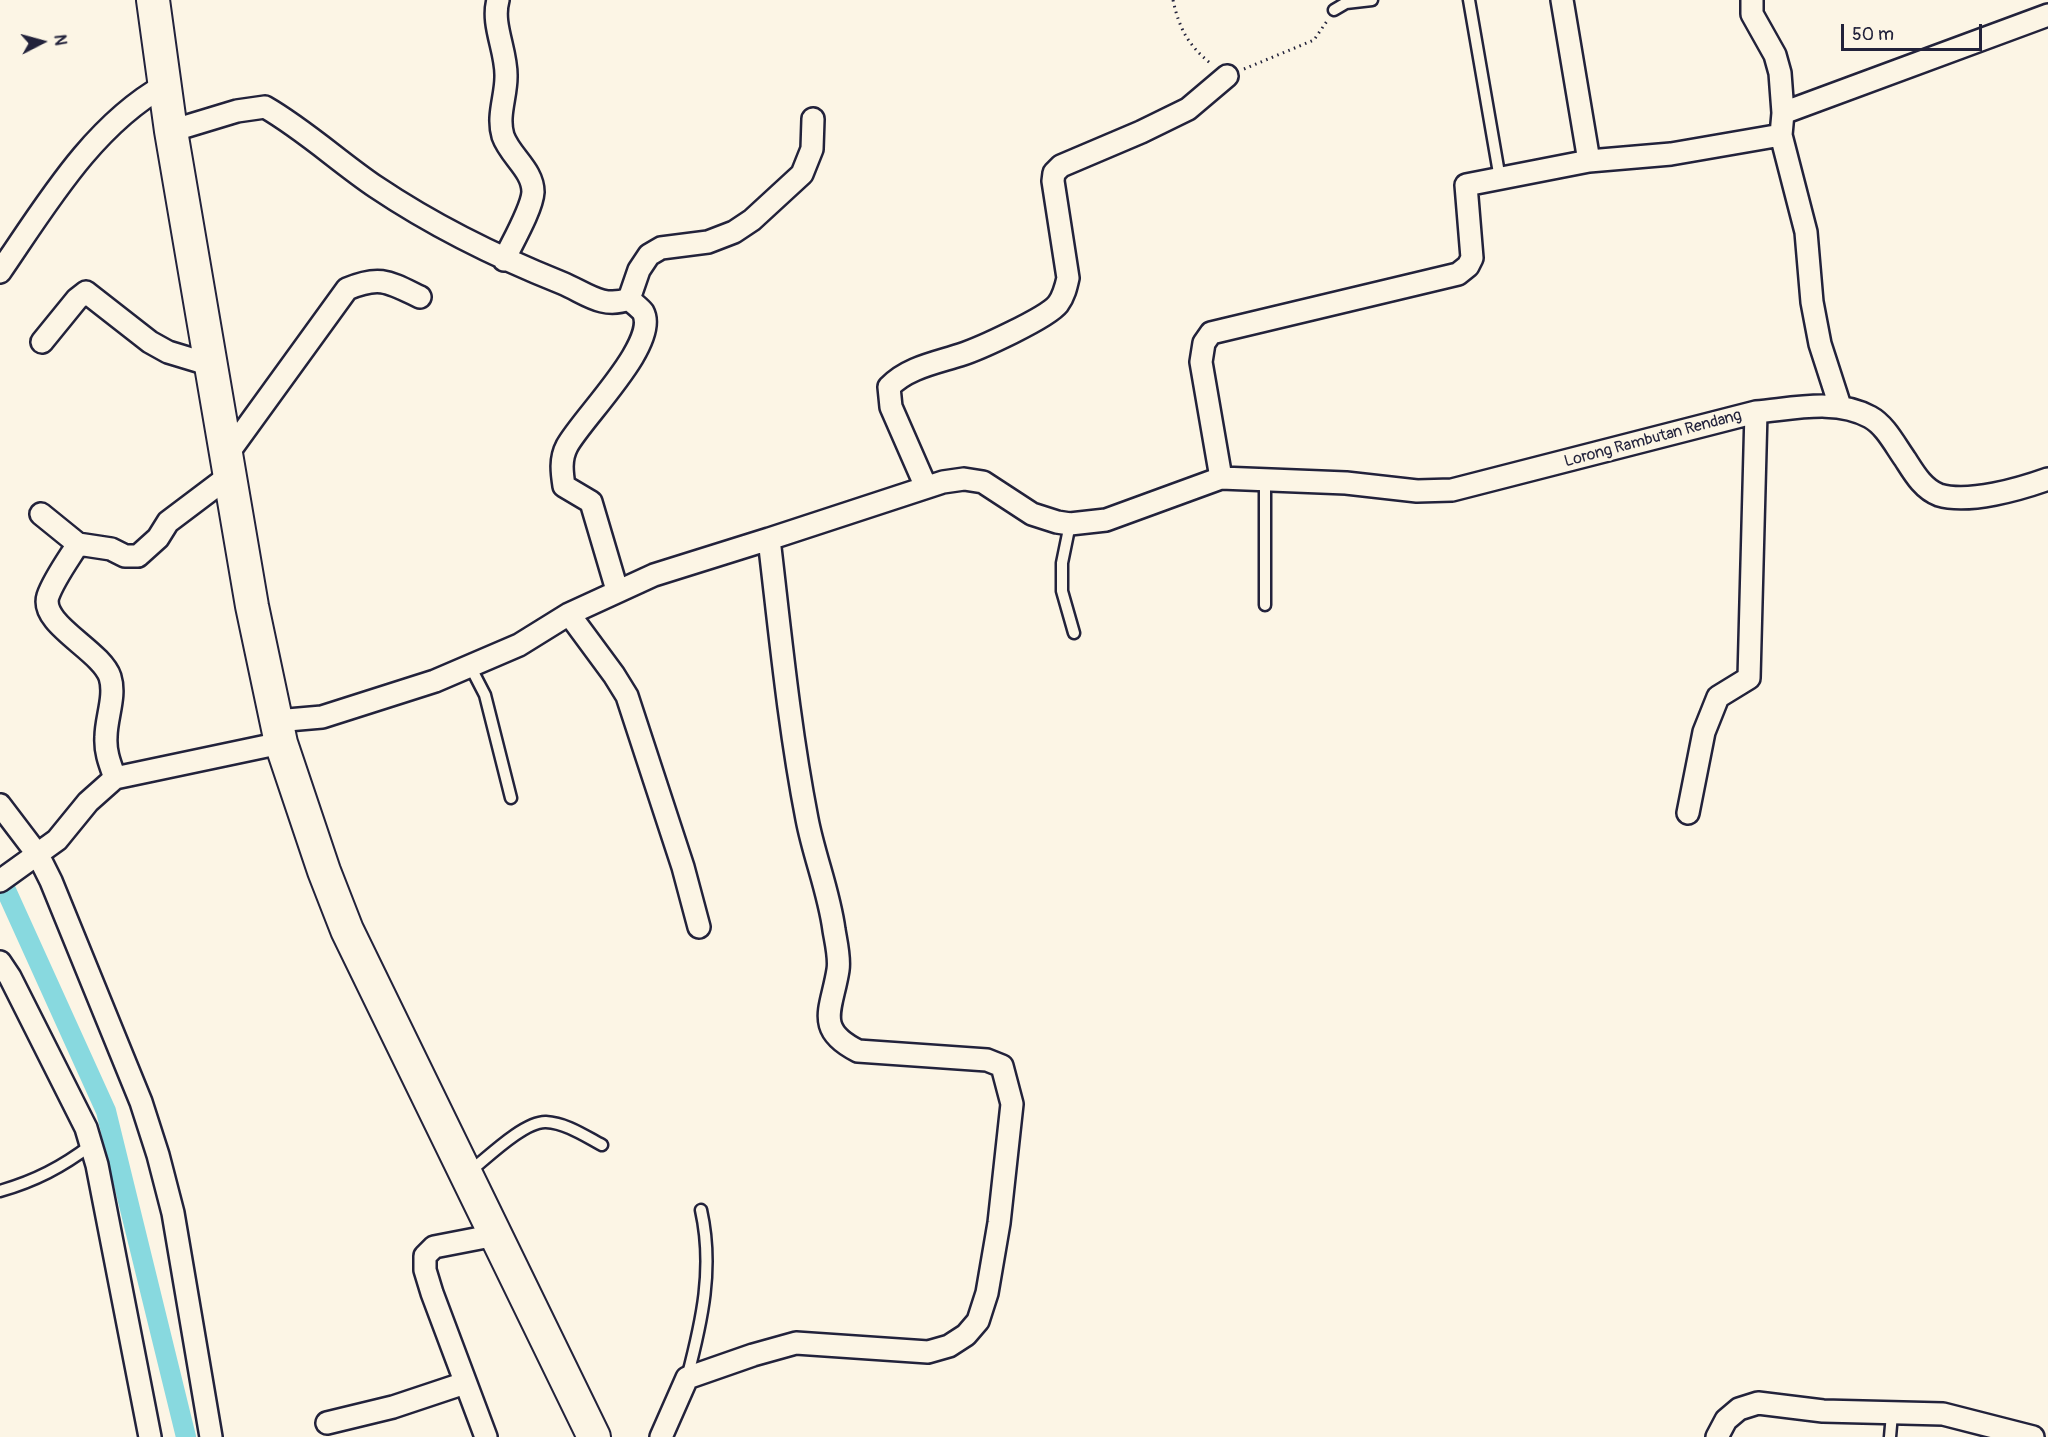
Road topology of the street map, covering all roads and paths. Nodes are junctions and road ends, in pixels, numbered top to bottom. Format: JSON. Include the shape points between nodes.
{"nodes":[{"id":1,"x":153,"y":0,"type":"edge"},
{"id":2,"x":498,"y":0,"type":"edge"},
{"id":3,"x":1173,"y":0,"type":"edge"},
{"id":4,"x":1372,"y":0,"type":"edge"},
{"id":5,"x":1469,"y":0,"type":"edge"},
{"id":6,"x":1562,"y":0,"type":"edge"},
{"id":7,"x":1752,"y":0,"type":"edge"},
{"id":8,"x":1334,"y":10,"type":"joint"},
{"id":9,"x":2048,"y":15,"type":"edge"},
{"id":10,"x":1227,"y":76,"type":"junction"},
{"id":11,"x":165,"y":85,"type":"junction"},
{"id":12,"x":1783,"y":113,"type":"junction"},
{"id":13,"x":813,"y":119,"type":"dead end"},
{"id":14,"x":171,"y":131,"type":"junction"},
{"id":15,"x":1781,"y":135,"type":"junction"},
{"id":16,"x":1589,"y":161,"type":"junction"},
{"id":17,"x":1500,"y":179,"type":"junction"},
{"id":18,"x":504,"y":260,"type":"junction"},
{"id":19,"x":0,"y":272,"type":"edge"},
{"id":20,"x":420,"y":297,"type":"dead end"},
{"id":21,"x":629,"y":299,"type":"junction"},
{"id":22,"x":42,"y":342,"type":"dead end"},
{"id":23,"x":211,"y":365,"type":"junction"},
{"id":24,"x":1840,"y":406,"type":"junction"},
{"id":25,"x":1756,"y":412,"type":"junction"},
{"id":26,"x":228,"y":466,"type":"junction"},
{"id":27,"x":1221,"y":478,"type":"junction"},
{"id":28,"x":2048,"y":479,"type":"edge"},
{"id":29,"x":1265,"y":481,"type":"junction"},
{"id":30,"x":926,"y":488,"type":"junction"},
{"id":31,"x":41,"y":514,"type":"dead end"},
{"id":32,"x":1070,"y":524,"type":"junction"},
{"id":33,"x":769,"y":539,"type":"junction"},
{"id":34,"x":78,"y":544,"type":"junction"},
{"id":35,"x":618,"y":590,"type":"junction"},
{"id":36,"x":1265,"y":605,"type":"dead end"},
{"id":37,"x":569,"y":614,"type":"junction"},
{"id":38,"x":1074,"y":633,"type":"dead end"},
{"id":39,"x":470,"y":666,"type":"junction"},
{"id":40,"x":279,"y":732,"type":"junction"},
{"id":41,"x":115,"y":778,"type":"junction"},
{"id":42,"x":511,"y":798,"type":"dead end"},
{"id":43,"x":0,"y":805,"type":"edge"},
{"id":44,"x":1688,"y":813,"type":"dead end"},
{"id":45,"x":31,"y":860,"type":"junction"},
{"id":46,"x":0,"y":880,"type":"edge"},
{"id":47,"x":699,"y":927,"type":"dead end"},
{"id":48,"x":0,"y":962,"type":"edge"},
{"id":49,"x":91,"y":1144,"type":"junction"},
{"id":50,"x":602,"y":1145,"type":"dead end"},
{"id":51,"x":465,"y":1175,"type":"junction"},
{"id":52,"x":0,"y":1191,"type":"edge"},
{"id":53,"x":701,"y":1210,"type":"dead end"},
{"id":54,"x":496,"y":1235,"type":"junction"},
{"id":55,"x":687,"y":1378,"type":"junction"},
{"id":56,"x":465,"y":1383,"type":"junction"},
{"id":57,"x":1892,"y":1414,"type":"junction"},
{"id":58,"x":327,"y":1424,"type":"dead end"},
{"id":59,"x":150,"y":1437,"type":"edge"},
{"id":60,"x":211,"y":1437,"type":"edge"},
{"id":61,"x":486,"y":1437,"type":"edge"},
{"id":62,"x":594,"y":1437,"type":"edge"},
{"id":63,"x":662,"y":1437,"type":"edge"},
{"id":64,"x":1717,"y":1437,"type":"edge"},
{"id":65,"x":1890,"y":1437,"type":"edge"},
{"id":66,"x":2033,"y":1437,"type":"edge"}],
"edges":[{"from":1,"to":11,"type":"main road"},
{"from":2,"to":18,"type":"street","via":[[497,26],[505,52],[506,78],[500,117],[504,137],[530,178],[533,196]]},
{"from":3,"to":10,"type":"path","via":[[1179,27],[1194,50]]},
{"from":4,"to":8,"type":"lane","via":[[1346,3]]},
{"from":5,"to":17,"type":"lane"},
{"from":6,"to":16,"type":"street"},
{"from":7,"to":12,"type":"street","via":[[1752,14],[1775,55],[1780,73]]},
{"from":8,"to":10,"type":"path","via":[[1314,40]]},
{"from":9,"to":12,"type":"street"},
{"from":10,"to":30,"type":"street","via":[[1188,109],[1061,166],[1054,173],[1068,278],[1058,304],[1044,315],[971,351],[900,375],[889,387],[891,407]]},
{"from":11,"to":14,"type":"main road"},
{"from":11,"to":19,"type":"street","via":[[128,109],[69,174]]},
{"from":12,"to":15,"type":"street"},
{"from":13,"to":21,"type":"street","via":[[812,149],[802,174],[734,232],[708,242],[661,248],[649,255]]},
{"from":14,"to":18,"type":"street","via":[[237,111],[266,107],[409,209]]},
{"from":14,"to":23,"type":"main road"},
{"from":15,"to":16,"type":"street","via":[[1671,154]]},
{"from":15,"to":24,"type":"street","via":[[1806,232],[1820,344]]},
{"from":16,"to":17,"type":"street"},
{"from":17,"to":27,"type":"street","via":[[1466,185],[1472,258],[1458,274],[1211,333],[1204,343],[1201,362]]},
{"from":18,"to":21,"type":"street","via":[[600,303]]},
{"from":20,"to":26,"type":"street","via":[[385,280],[367,281],[347,289]]},
{"from":21,"to":35,"type":"street","via":[[643,312],[642,340],[566,446],[561,464],[564,486],[591,502]]},
{"from":22,"to":23,"type":"street","via":[[86,292],[150,342],[168,352]]},
{"from":23,"to":26,"type":"main road"},
{"from":24,"to":25,"type":"street","name":"Lorong Rambutan Rendang"},
{"from":24,"to":28,"type":"street","name":"Lorong Rambutan Rendang","via":[[1870,417],[1887,432],[1919,482],[1939,495],[1983,495]]},
{"from":25,"to":29,"type":"street","name":"Lorong Rambutan Rendang","via":[[1452,490]]},
{"from":25,"to":44,"type":"street","via":[[1749,678],[1718,697],[1704,732]]},
{"from":26,"to":34,"type":"street","via":[[138,556]]},
{"from":26,"to":40,"type":"main road"},
{"from":27,"to":29,"type":"street","name":"Lorong Rambutan Rendang"},
{"from":27,"to":32,"type":"street","via":[[1106,520]]},
{"from":29,"to":36,"type":"lane"},
{"from":30,"to":32,"type":"street","via":[[964,479],[983,482],[1032,514]]},
{"from":30,"to":33,"type":"street"},
{"from":31,"to":34,"type":"street"},
{"from":32,"to":38,"type":"lane","via":[[1062,563],[1062,591]]},
{"from":33,"to":35,"type":"street"},
{"from":33,"to":55,"type":"street","via":[[806,810],[835,937],[838,968],[828,1016],[831,1030],[858,1051],[995,1063],[1002,1066],[1012,1104],[987,1293],[978,1321],[966,1335],[949,1346],[928,1352],[796,1343]]},
{"from":34,"to":41,"type":"street","via":[[46,606],[52,618],[102,662],[110,677],[106,738]]},
{"from":35,"to":37,"type":"street"},
{"from":37,"to":39,"type":"street","via":[[519,645]]},
{"from":37,"to":47,"type":"street","via":[[627,696]]},
{"from":39,"to":40,"type":"street"},
{"from":39,"to":42,"type":"lane","via":[[485,695]]},
{"from":40,"to":41,"type":"street"},
{"from":40,"to":51,"type":"main road","via":[[347,930]]},
{"from":41,"to":45,"type":"street","via":[[88,802],[57,840]]},
{"from":43,"to":45,"type":"street"},
{"from":45,"to":46,"type":"street"},
{"from":45,"to":60,"type":"street","via":[[141,1102],[158,1155],[177,1234]]},
{"from":48,"to":49,"type":"street"},
{"from":49,"to":52,"type":"lane","via":[[65,1165],[33,1182]]},
{"from":49,"to":59,"type":"street"},
{"from":50,"to":51,"type":"lane","via":[[559,1125],[530,1125]]},
{"from":51,"to":54,"type":"main road"},
{"from":53,"to":55,"type":"lane","via":[[708,1240],[706,1286]]},
{"from":54,"to":56,"type":"street","via":[[434,1247],[425,1256],[432,1293]]},
{"from":54,"to":62,"type":"main road"},
{"from":55,"to":63,"type":"street"},
{"from":56,"to":58,"type":"street"},
{"from":56,"to":61,"type":"street"},
{"from":57,"to":64,"type":"street","via":[[1823,1412],[1758,1403],[1739,1409],[1726,1420]]},
{"from":57,"to":65,"type":"lane"},
{"from":57,"to":66,"type":"street","via":[[1943,1414]]}]}
